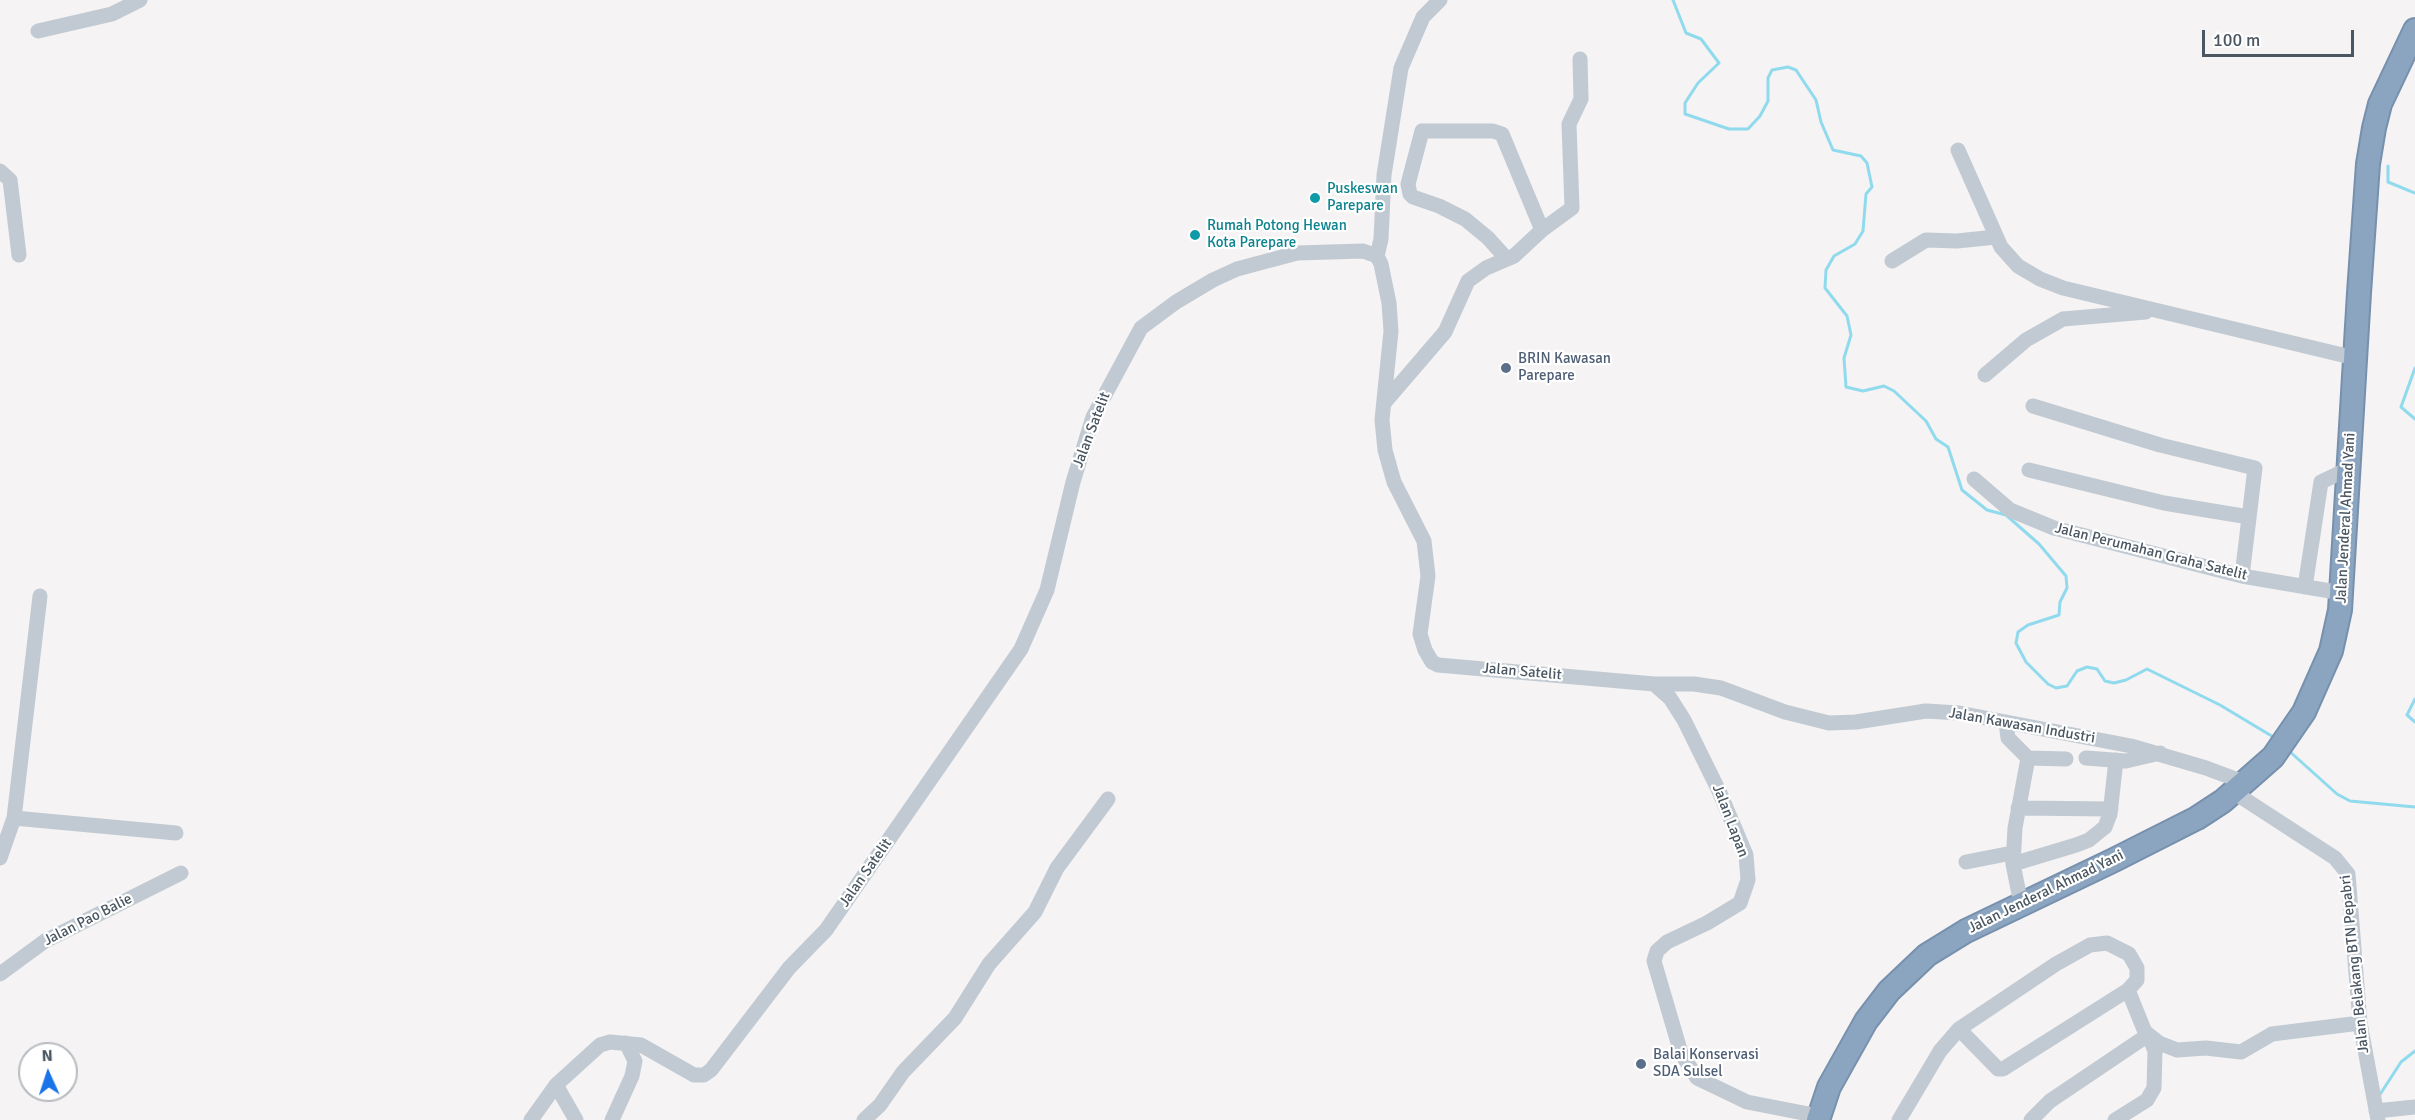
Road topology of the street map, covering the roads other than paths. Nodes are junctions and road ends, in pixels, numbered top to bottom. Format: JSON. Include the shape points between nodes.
{"nodes":[{"id":1,"x":140,"y":0,"type":"edge"},
{"id":2,"x":1428,"y":0,"type":"edge"},
{"id":3,"x":1440,"y":0,"type":"edge"},
{"id":4,"x":1423,"y":17,"type":"junction"},
{"id":5,"x":38,"y":30,"type":"dead end"},
{"id":6,"x":2415,"y":30,"type":"edge"},
{"id":7,"x":1580,"y":58,"type":"dead end"},
{"id":8,"x":1958,"y":150,"type":"dead end"},
{"id":9,"x":0,"y":171,"type":"edge"},
{"id":10,"x":1542,"y":230,"type":"junction"},
{"id":11,"x":1995,"y":237,"type":"junction"},
{"id":12,"x":18,"y":255,"type":"dead end"},
{"id":13,"x":1377,"y":256,"type":"junction"},
{"id":14,"x":1508,"y":260,"type":"junction"},
{"id":15,"x":1892,"y":261,"type":"dead end"},
{"id":16,"x":2157,"y":311,"type":"junction"},
{"id":17,"x":2355,"y":358,"type":"junction"},
{"id":18,"x":1985,"y":375,"type":"dead end"},
{"id":19,"x":1384,"y":403,"type":"junction"},
{"id":20,"x":2033,"y":406,"type":"dead end"},
{"id":21,"x":2348,"y":469,"type":"junction"},
{"id":22,"x":2030,"y":470,"type":"dead end"},
{"id":23,"x":1974,"y":479,"type":"dead end"},
{"id":24,"x":2249,"y":517,"type":"junction"},
{"id":25,"x":2242,"y":576,"type":"junction"},
{"id":26,"x":2306,"y":587,"type":"junction"},
{"id":27,"x":2342,"y":593,"type":"junction"},
{"id":28,"x":40,"y":596,"type":"dead end"},
{"id":29,"x":1654,"y":684,"type":"junction"},
{"id":30,"x":2006,"y":723,"type":"junction"},
{"id":31,"x":2160,"y":753,"type":"junction"},
{"id":32,"x":2028,"y":758,"type":"junction"},
{"id":33,"x":2086,"y":758,"type":"dead end"},
{"id":34,"x":2066,"y":759,"type":"dead end"},
{"id":35,"x":2116,"y":760,"type":"junction"},
{"id":36,"x":2241,"y":788,"type":"junction"},
{"id":37,"x":1108,"y":799,"type":"dead end"},
{"id":38,"x":2018,"y":808,"type":"junction"},
{"id":39,"x":2111,"y":809,"type":"junction"},
{"id":40,"x":14,"y":818,"type":"junction"},
{"id":41,"x":176,"y":833,"type":"dead end"},
{"id":42,"x":0,"y":858,"type":"edge"},
{"id":43,"x":2012,"y":859,"type":"junction"},
{"id":44,"x":1966,"y":862,"type":"dead end"},
{"id":45,"x":181,"y":873,"type":"dead end"},
{"id":46,"x":2021,"y":904,"type":"junction"},
{"id":47,"x":0,"y":974,"type":"edge"},
{"id":48,"x":2128,"y":990,"type":"junction"},
{"id":49,"x":2360,"y":1023,"type":"junction"},
{"id":50,"x":1959,"y":1029,"type":"junction"},
{"id":51,"x":2148,"y":1036,"type":"junction"},
{"id":52,"x":626,"y":1043,"type":"junction"},
{"id":53,"x":556,"y":1085,"type":"junction"},
{"id":54,"x":2415,"y":1107,"type":"edge"},
{"id":55,"x":2377,"y":1115,"type":"edge"},
{"id":56,"x":1819,"y":1118,"type":"edge"},
{"id":57,"x":531,"y":1120,"type":"edge"},
{"id":58,"x":576,"y":1120,"type":"edge"},
{"id":59,"x":612,"y":1120,"type":"edge"},
{"id":60,"x":864,"y":1120,"type":"edge"},
{"id":61,"x":1899,"y":1120,"type":"edge"},
{"id":62,"x":2031,"y":1120,"type":"edge"},
{"id":63,"x":2115,"y":1120,"type":"edge"}],
"edges":[{"from":1,"to":5,"type":"street","via":[[112,14]]},
{"from":2,"to":4,"type":"street"},
{"from":3,"to":4,"type":"street"},
{"from":4,"to":13,"type":"street","via":[[1398,81]]},
{"from":6,"to":17,"type":"highway","name":"Jalan Jenderal Ahmad Yani","via":[[2380,104],[2374,128],[2368,164]]},
{"from":7,"to":10,"type":"street","via":[[1581,99],[1569,124],[1574,204],[1570,212]]},
{"from":8,"to":11,"type":"street"},
{"from":9,"to":12,"type":"street","via":[[10,180]]},
{"from":10,"to":14,"type":"street"},
{"from":10,"to":14,"type":"street","via":[[1502,134],[1423,130],[1408,184],[1410,194],[1465,219]]},
{"from":11,"to":15,"type":"street","via":[[1957,242],[1926,240]]},
{"from":11,"to":16,"type":"street","via":[[2008,256],[2040,279]]},
{"from":13,"to":19,"type":"street","name":"Jalan Satelit","via":[[1388,294],[1391,331]]},
{"from":13,"to":52,"type":"street","name":"Jalan Satelit","via":[[1346,250],[1307,252],[1248,265],[1213,280],[1141,328],[1093,417],[1047,590],[1021,649],[833,921],[781,977],[704,1075],[694,1075],[640,1045]]},
{"from":14,"to":19,"type":"street","via":[[1486,268],[1468,281],[1445,332]]},
{"from":16,"to":17,"type":"street"},
{"from":16,"to":18,"type":"street","via":[[2063,319],[2026,340]]},
{"from":17,"to":21,"type":"highway","name":"Jalan Jenderal Ahmad Yani"},
{"from":19,"to":29,"type":"street","name":"Jalan Satelit","via":[[1383,430],[1391,471],[1426,550],[1428,576],[1420,634],[1430,660],[1438,665]]},
{"from":20,"to":24,"type":"street","via":[[2160,445],[2255,468]]},
{"from":21,"to":26,"type":"street","via":[[2321,482]]},
{"from":21,"to":27,"type":"highway","name":"Jalan Jenderal Ahmad Yani"},
{"from":22,"to":24,"type":"street","via":[[2163,503]]},
{"from":23,"to":25,"type":"street","name":"Jalan Perumahan Graha Satelit","via":[[2010,510],[2054,528]]},
{"from":24,"to":25,"type":"street"},
{"from":25,"to":26,"type":"street","name":"Jalan Perumahan Graha Satelit"},
{"from":26,"to":27,"type":"street","name":"Jalan Perumahan Graha Satelit"},
{"from":27,"to":36,"type":"highway","name":"Jalan Jenderal Ahmad Yani","via":[[2331,651],[2304,712],[2282,746]]},
{"from":28,"to":40,"type":"street"},
{"from":29,"to":30,"type":"street","name":"Jalan Kawasan Industri","via":[[1721,688],[1828,723],[1926,711]]},
{"from":29,"to":56,"type":"street","name":"Jalan Lapan","via":[[1670,698],[1684,720],[1719,791],[1746,855],[1748,880],[1740,903],[1657,951],[1654,961],[1681,1053],[1697,1078],[1747,1102]]},
{"from":30,"to":31,"type":"street","name":"Jalan Kawasan Industri"},
{"from":30,"to":32,"type":"street","via":[[2008,738]]},
{"from":31,"to":35,"type":"street","via":[[2136,760]]},
{"from":31,"to":36,"type":"street","name":"Jalan Kawasan Industri"},
{"from":32,"to":34,"type":"street"},
{"from":32,"to":38,"type":"street"},
{"from":33,"to":35,"type":"street"},
{"from":35,"to":39,"type":"street"},
{"from":36,"to":46,"type":"highway","name":"Jalan Jenderal Ahmad Yani","via":[[2197,818]]},
{"from":36,"to":49,"type":"street","name":"Jalan Belakang BTN Pepabri","via":[[2344,866],[2350,893]]},
{"from":37,"to":60,"type":"street","via":[[1057,868],[1035,912],[989,964],[955,1018]]},
{"from":38,"to":39,"type":"street"},
{"from":38,"to":43,"type":"street"},
{"from":39,"to":43,"type":"street","via":[[2105,827],[2089,840]]},
{"from":40,"to":41,"type":"street"},
{"from":40,"to":42,"type":"street"},
{"from":43,"to":44,"type":"street"},
{"from":43,"to":46,"type":"street"},
{"from":45,"to":47,"type":"street","name":"Jalan Pao Balie","via":[[45,941]]},
{"from":46,"to":56,"type":"highway","name":"Jalan Jenderal Ahmad Yani","via":[[1927,956],[1889,991],[1866,1021],[1829,1087]]},
{"from":48,"to":50,"type":"street","via":[[2003,1069],[1998,1069]]},
{"from":48,"to":50,"type":"street","via":[[2139,973],[2129,954],[2108,943],[2090,945]]},
{"from":48,"to":51,"type":"street"},
{"from":49,"to":51,"type":"street","via":[[2272,1034],[2232,1053],[2206,1048],[2176,1050]]},
{"from":49,"to":55,"type":"street","name":"Jalan Belakang BTN Pepabri"},
{"from":50,"to":61,"type":"street","via":[[1940,1051]]},
{"from":51,"to":62,"type":"street","via":[[2058,1096]]},
{"from":51,"to":63,"type":"street","via":[[2155,1051],[2154,1088],[2147,1101]]},
{"from":52,"to":53,"type":"street","name":"Jalan Satelit","via":[[600,1045]]},
{"from":52,"to":59,"type":"street","via":[[634,1061],[632,1076]]},
{"from":53,"to":57,"type":"street","name":"Jalan Satelit"},
{"from":53,"to":58,"type":"street"},
{"from":54,"to":55,"type":"street"}]}
